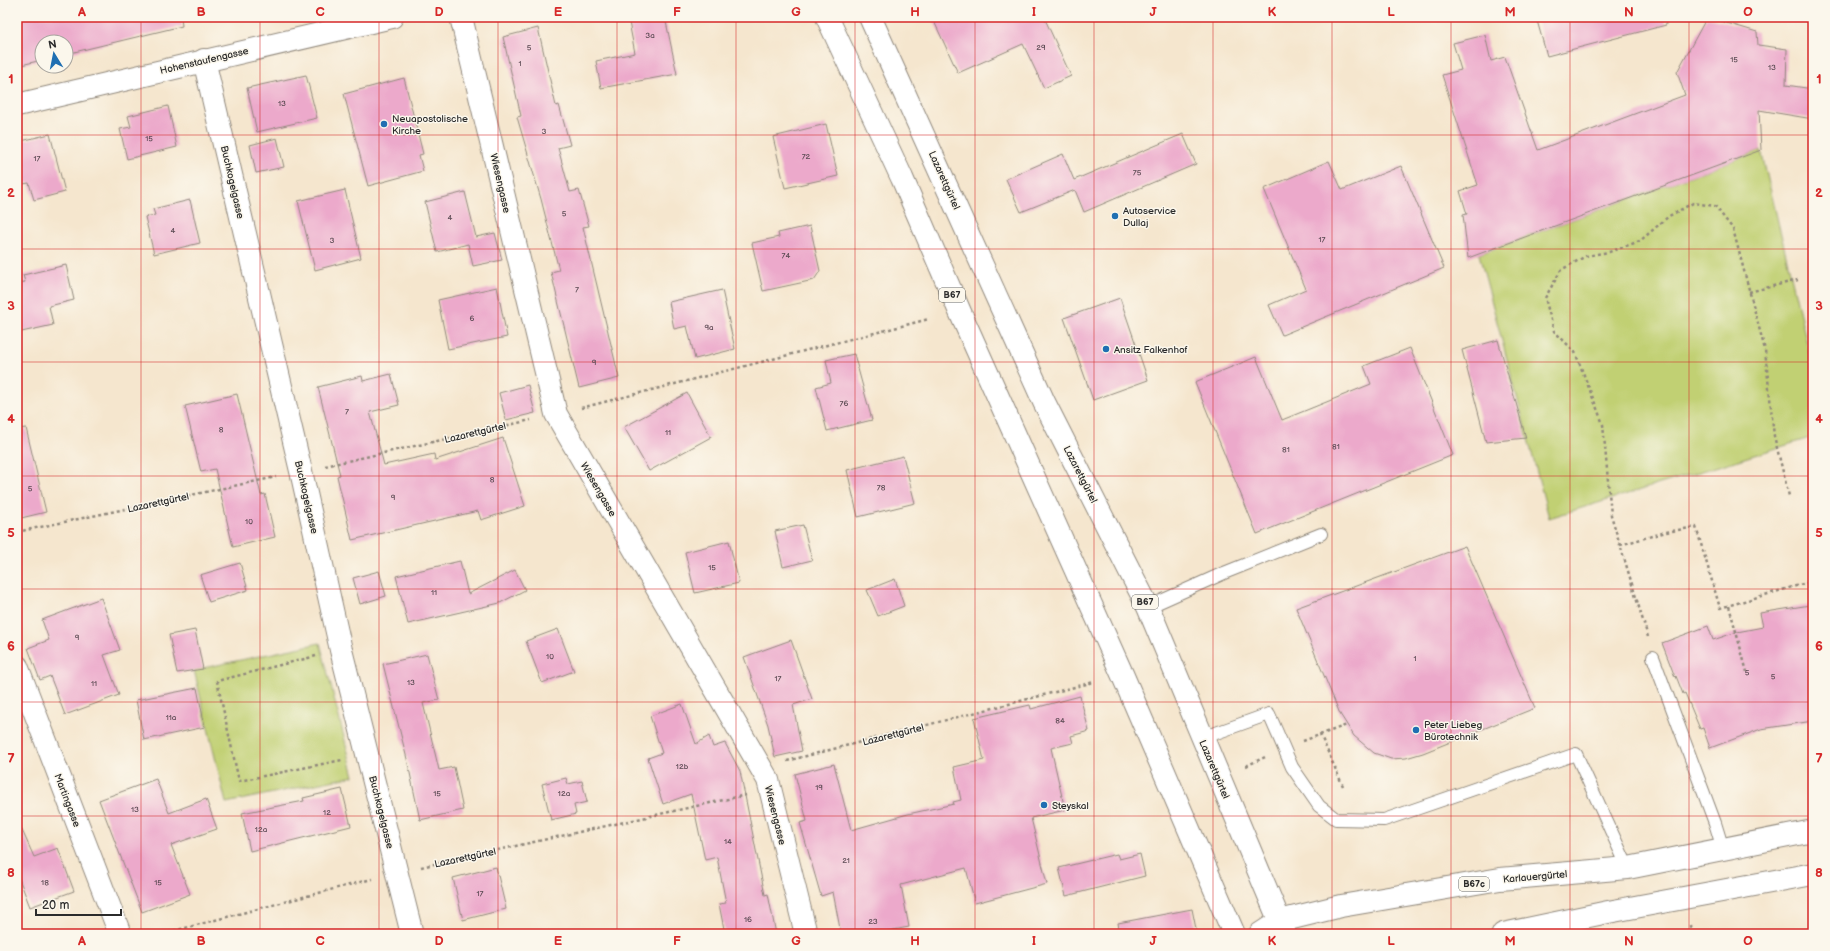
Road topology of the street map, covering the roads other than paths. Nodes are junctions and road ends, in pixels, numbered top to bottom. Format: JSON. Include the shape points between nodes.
{"nodes":[{"id":1,"x":392,"y":17,"type":"edge"},
{"id":2,"x":460,"y":17,"type":"edge"},
{"id":3,"x":827,"y":17,"type":"edge"},
{"id":4,"x":870,"y":17,"type":"edge"},
{"id":5,"x":204,"y":60,"type":"junction"},
{"id":6,"x":17,"y":105,"type":"edge"},
{"id":7,"x":1321,"y":534,"type":"dead end"},
{"id":8,"x":1148,"y":607,"type":"junction"},
{"id":9,"x":1654,"y":657,"type":"road end"},
{"id":10,"x":17,"y":666,"type":"edge"},
{"id":11,"x":1202,"y":738,"type":"junction"},
{"id":12,"x":1813,"y":830,"type":"edge"},
{"id":13,"x":1723,"y":849,"type":"junction"},
{"id":14,"x":1628,"y":868,"type":"junction"},
{"id":15,"x":1813,"y":874,"type":"edge"},
{"id":16,"x":1283,"y":927,"type":"edge"},
{"id":17,"x":120,"y":934,"type":"edge"},
{"id":18,"x":412,"y":934,"type":"edge"},
{"id":19,"x":806,"y":934,"type":"edge"},
{"id":20,"x":1234,"y":934,"type":"edge"},
{"id":21,"x":1260,"y":934,"type":"edge"},
{"id":22,"x":1503,"y":934,"type":"edge"}],
"edges":[{"from":1,"to":5,"type":"main road","name":"Hohenstaufengasse"},
{"from":2,"to":19,"type":"main road","name":"Wiesengasse","via":[[556,414],[768,780]]},
{"from":3,"to":20,"type":"main road","number":"B67","via":[[902,178],[1124,676]]},
{"from":4,"to":8,"type":"main road","name":"Lazarettgürtel","number":"B67","via":[[1044,402]]},
{"from":5,"to":6,"type":"main road","name":"Hohenstaufengasse"},
{"from":5,"to":18,"type":"main road","name":"Buchkogelgasse","via":[[342,650]]},
{"from":7,"to":8,"type":"lane","via":[[1224,572]]},
{"from":8,"to":11,"type":"main road","name":"Lazarettgürtel","number":"B67"},
{"from":9,"to":13,"type":"lane"},
{"from":10,"to":17,"type":"main road","name":"Martingasse"},
{"from":11,"to":14,"type":"lane","via":[[1269,714],[1292,767],[1319,806],[1336,819],[1384,820],[1576,754]]},
{"from":11,"to":16,"type":"main road","name":"Lazarettgürtel","number":"B67"},
{"from":12,"to":13,"type":"main road","name":"Karlauergürtel","number":"B67c"},
{"from":13,"to":14,"type":"main road","name":"Karlauergürtel","number":"B67c"},
{"from":14,"to":16,"type":"main road","name":"Karlauergürtel","number":"B67c","via":[[1500,879],[1341,906]]},
{"from":15,"to":22,"type":"main road"},
{"from":16,"to":21,"type":"main road","name":"Karlauergürtel","number":"B67c"}]}
